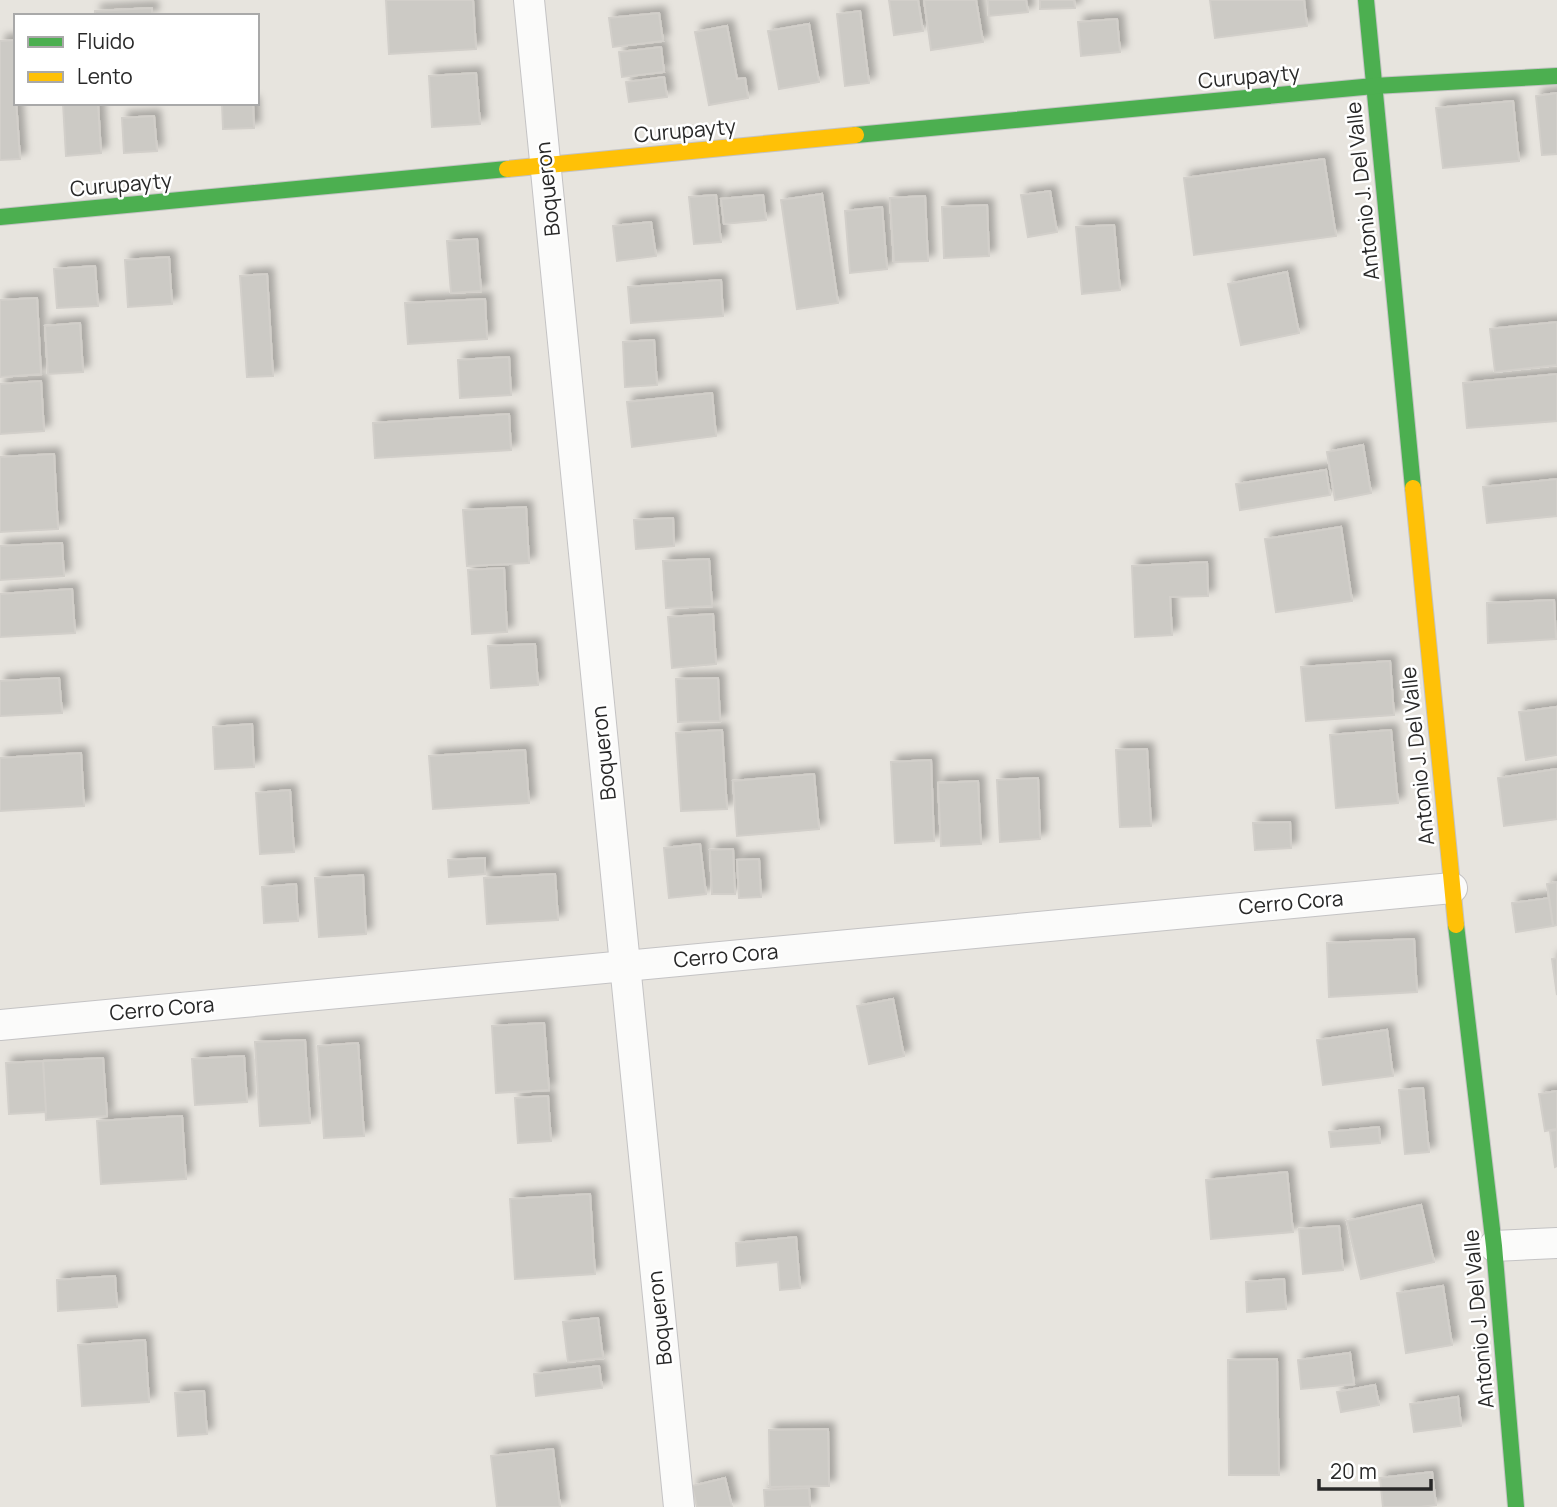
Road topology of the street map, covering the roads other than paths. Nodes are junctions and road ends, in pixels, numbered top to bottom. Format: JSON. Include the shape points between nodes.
{"nodes":[{"id":1,"x":529,"y":0,"type":"edge"},
{"id":2,"x":1366,"y":0,"type":"edge"},
{"id":3,"x":1557,"y":76,"type":"edge"},
{"id":4,"x":1374,"y":86,"type":"junction"},
{"id":5,"x":545,"y":165,"type":"junction"},
{"id":6,"x":0,"y":217,"type":"edge"},
{"id":7,"x":1452,"y":888,"type":"junction"},
{"id":8,"x":625,"y":965,"type":"junction"},
{"id":9,"x":0,"y":1025,"type":"edge"},
{"id":10,"x":1557,"y":1243,"type":"edge"},
{"id":11,"x":1494,"y":1246,"type":"junction"},
{"id":12,"x":679,"y":1507,"type":"edge"},
{"id":13,"x":1516,"y":1507,"type":"edge"}],
"edges":[{"from":1,"to":5,"type":"street","name":"Boqueron"},
{"from":2,"to":4,"type":"street","name":"Antonio J. Del Valle"},
{"from":3,"to":4,"type":"street","name":"Curupayty"},
{"from":4,"to":5,"type":"street","name":"Curupayty"},
{"from":4,"to":7,"type":"street","name":"Antonio J. Del Valle"},
{"from":5,"to":6,"type":"street","name":"Curupayty"},
{"from":5,"to":8,"type":"street","name":"Boqueron"},
{"from":7,"to":8,"type":"street","name":"Cerro Cora"},
{"from":7,"to":11,"type":"street","name":"Antonio J. Del Valle"},
{"from":8,"to":9,"type":"street","name":"Cerro Cora"},
{"from":8,"to":12,"type":"street","name":"Boqueron"},
{"from":10,"to":11,"type":"street"},
{"from":11,"to":13,"type":"street","name":"Antonio J. Del Valle"}]}
